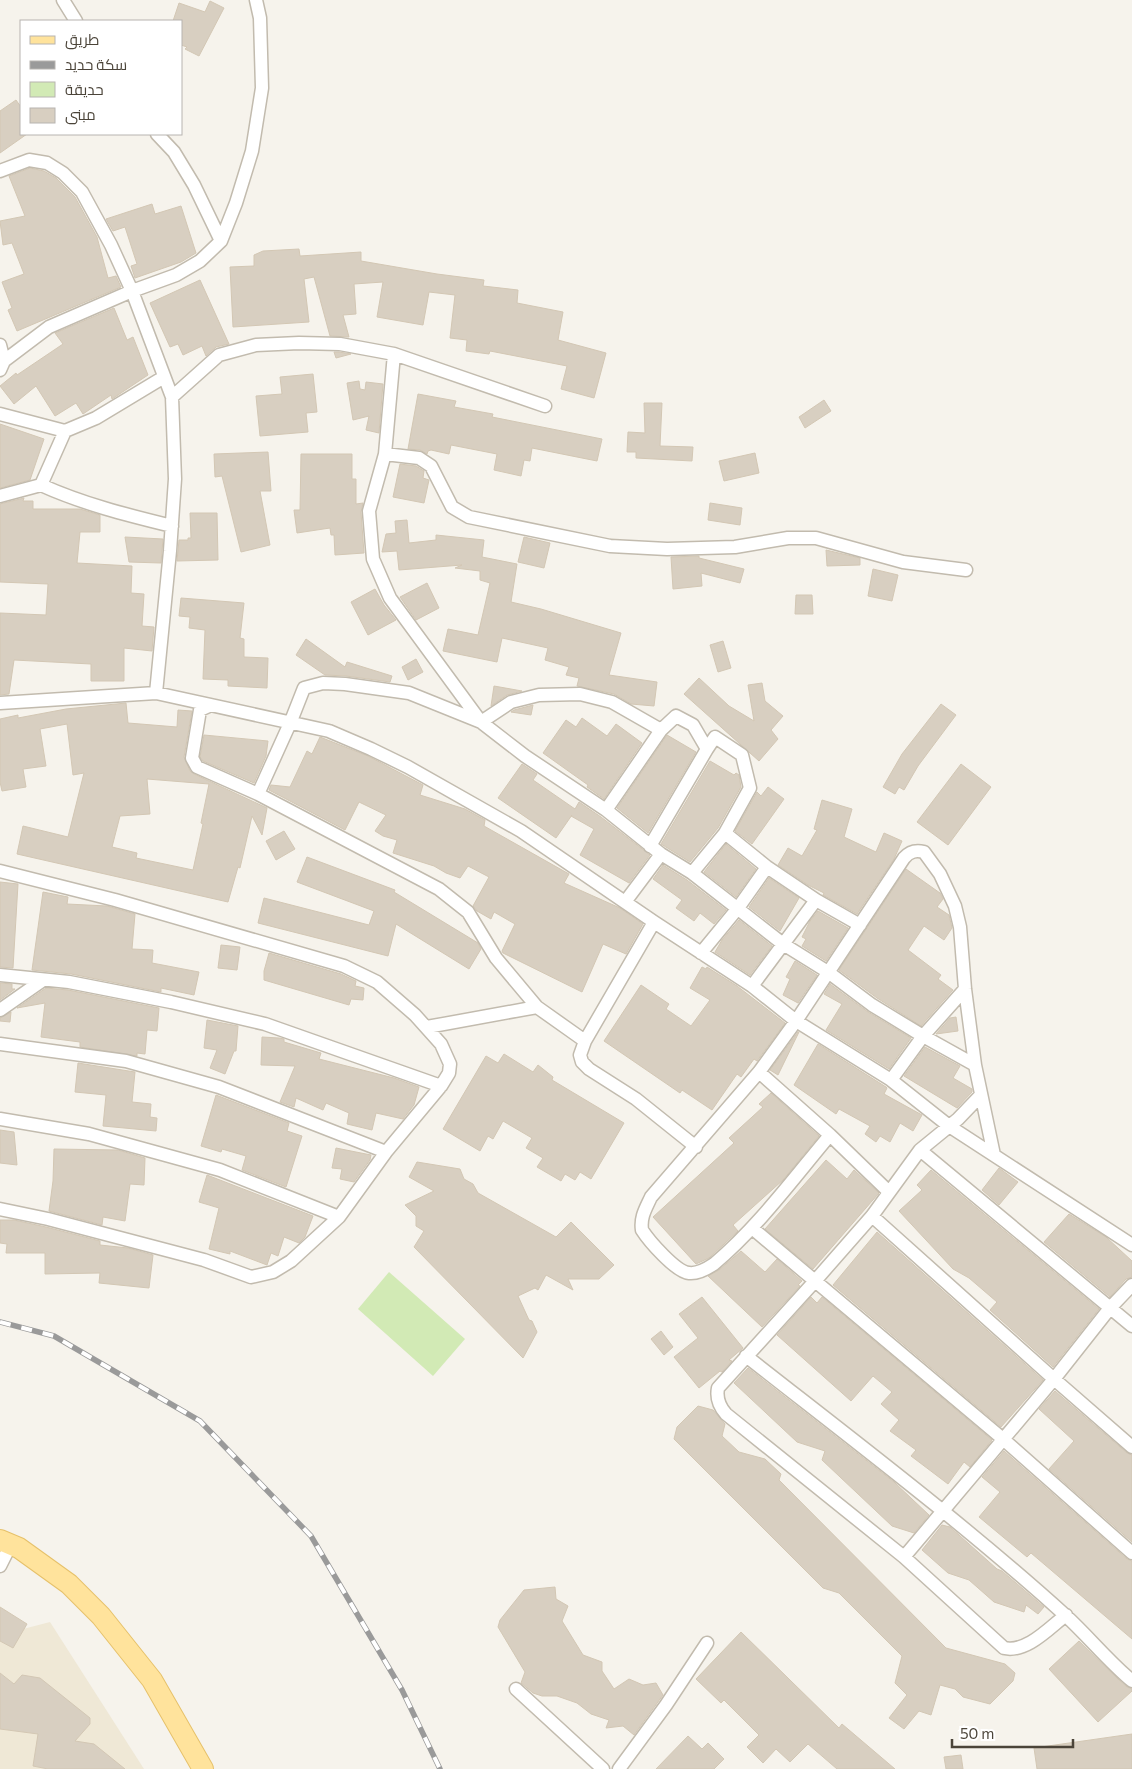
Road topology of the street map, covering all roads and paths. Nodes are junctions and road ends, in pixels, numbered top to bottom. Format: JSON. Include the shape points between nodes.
{"nodes":[{"id":1,"x":63,"y":0,"type":"edge"},
{"id":2,"x":256,"y":0,"type":"edge"},
{"id":3,"x":75,"y":20,"type":"edge"},
{"id":4,"x":158,"y":135,"type":"edge"},
{"id":5,"x":0,"y":171,"type":"edge"},
{"id":6,"x":221,"y":240,"type":"junction"},
{"id":7,"x":132,"y":291,"type":"junction"},
{"id":8,"x":0,"y":345,"type":"edge"},
{"id":9,"x":394,"y":354,"type":"junction"},
{"id":10,"x":2,"y":366,"type":"edge"},
{"id":11,"x":164,"y":376,"type":"junction"},
{"id":12,"x":172,"y":397,"type":"junction"},
{"id":13,"x":545,"y":406,"type":"dead end"},
{"id":14,"x":0,"y":414,"type":"edge"},
{"id":15,"x":65,"y":431,"type":"junction"},
{"id":16,"x":385,"y":454,"type":"junction"},
{"id":17,"x":41,"y":485,"type":"junction"},
{"id":18,"x":0,"y":496,"type":"edge"},
{"id":19,"x":172,"y":526,"type":"junction"},
{"id":20,"x":966,"y":570,"type":"dead end"},
{"id":21,"x":156,"y":693,"type":"junction"},
{"id":22,"x":0,"y":703,"type":"edge"},
{"id":23,"x":211,"y":705,"type":"junction"},
{"id":24,"x":291,"y":721,"type":"junction"},
{"id":25,"x":481,"y":722,"type":"junction"},
{"id":26,"x":661,"y":730,"type":"junction"},
{"id":27,"x":707,"y":749,"type":"junction"},
{"id":28,"x":258,"y":794,"type":"junction"},
{"id":29,"x":606,"y":810,"type":"junction"},
{"id":30,"x":725,"y":833,"type":"junction"},
{"id":31,"x":650,"y":846,"type":"junction"},
{"id":32,"x":661,"y":854,"type":"junction"},
{"id":33,"x":767,"y":867,"type":"junction"},
{"id":34,"x":0,"y":871,"type":"edge"},
{"id":35,"x":692,"y":873,"type":"junction"},
{"id":36,"x":816,"y":900,"type":"junction"},
{"id":37,"x":625,"y":902,"type":"junction"},
{"id":38,"x":738,"y":908,"type":"junction"},
{"id":39,"x":654,"y":922,"type":"junction"},
{"id":40,"x":860,"y":924,"type":"junction"},
{"id":41,"x":783,"y":944,"type":"junction"},
{"id":42,"x":701,"y":953,"type":"junction"},
{"id":43,"x":828,"y":972,"type":"junction"},
{"id":44,"x":0,"y":976,"type":"edge"},
{"id":45,"x":43,"y":980,"type":"junction"},
{"id":46,"x":752,"y":986,"type":"junction"},
{"id":47,"x":965,"y":989,"type":"junction"},
{"id":48,"x":537,"y":1007,"type":"junction"},
{"id":49,"x":0,"y":1010,"type":"edge"},
{"id":50,"x":796,"y":1021,"type":"junction"},
{"id":51,"x":427,"y":1027,"type":"junction"},
{"id":52,"x":923,"y":1036,"type":"junction"},
{"id":53,"x":585,"y":1041,"type":"junction"},
{"id":54,"x":0,"y":1044,"type":"edge"},
{"id":55,"x":976,"y":1065,"type":"junction"},
{"id":56,"x":758,"y":1072,"type":"junction"},
{"id":57,"x":891,"y":1080,"type":"junction"},
{"id":58,"x":441,"y":1086,"type":"junction"},
{"id":59,"x":982,"y":1095,"type":"junction"},
{"id":60,"x":0,"y":1120,"type":"edge"},
{"id":61,"x":949,"y":1126,"type":"junction"},
{"id":62,"x":830,"y":1135,"type":"junction"},
{"id":63,"x":696,"y":1146,"type":"junction"},
{"id":64,"x":920,"y":1150,"type":"junction"},
{"id":65,"x":386,"y":1152,"type":"junction"},
{"id":66,"x":994,"y":1155,"type":"junction"},
{"id":67,"x":889,"y":1192,"type":"junction"},
{"id":68,"x":0,"y":1210,"type":"edge"},
{"id":69,"x":872,"y":1216,"type":"junction"},
{"id":70,"x":338,"y":1217,"type":"junction"},
{"id":71,"x":752,"y":1228,"type":"junction"},
{"id":72,"x":1132,"y":1246,"type":"edge"},
{"id":73,"x":815,"y":1281,"type":"junction"},
{"id":74,"x":1132,"y":1285,"type":"edge"},
{"id":75,"x":1110,"y":1308,"type":"junction"},
{"id":76,"x":1132,"y":1326,"type":"edge"},
{"id":77,"x":746,"y":1356,"type":"junction"},
{"id":78,"x":1054,"y":1380,"type":"junction"},
{"id":79,"x":1003,"y":1439,"type":"junction"},
{"id":80,"x":1132,"y":1447,"type":"edge"},
{"id":81,"x":943,"y":1511,"type":"junction"},
{"id":82,"x":5,"y":1542,"type":"edge"},
{"id":83,"x":1132,"y":1553,"type":"edge"},
{"id":84,"x":904,"y":1557,"type":"junction"},
{"id":85,"x":0,"y":1566,"type":"edge"},
{"id":86,"x":1066,"y":1616,"type":"junction"},
{"id":87,"x":707,"y":1642,"type":"dead end"},
{"id":88,"x":1132,"y":1682,"type":"edge"},
{"id":89,"x":516,"y":1689,"type":"dead end"},
{"id":90,"x":203,"y":1769,"type":"edge"},
{"id":91,"x":603,"y":1769,"type":"edge"},
{"id":92,"x":619,"y":1769,"type":"edge"}],
"edges":[{"from":1,"to":3,"type":"street"},
{"from":2,"to":6,"type":"street","via":[[260,18],[262,88],[252,151]]},
{"from":4,"to":6,"type":"street","via":[[174,152],[194,185]]},
{"from":5,"to":7,"type":"street","via":[[29,160],[47,163],[63,173],[82,192]]},
{"from":6,"to":7,"type":"street","via":[[200,261],[176,275]]},
{"from":7,"to":10,"type":"street","via":[[49,327]]},
{"from":7,"to":11,"type":"street"},
{"from":8,"to":10,"type":"street"},
{"from":9,"to":12,"type":"street","via":[[340,344],[256,346],[219,355]]},
{"from":9,"to":13,"type":"street"},
{"from":9,"to":16,"type":"street"},
{"from":11,"to":12,"type":"street"},
{"from":11,"to":15,"type":"street","via":[[96,418]]},
{"from":12,"to":19,"type":"street","via":[[175,480]]},
{"from":14,"to":15,"type":"street"},
{"from":15,"to":17,"type":"street"},
{"from":16,"to":20,"type":"street","via":[[419,458],[431,466],[452,508],[469,517],[610,546],[667,549],[735,547],[788,538],[816,538],[903,562]]},
{"from":16,"to":25,"type":"street","via":[[369,511],[373,559],[390,598]]},
{"from":17,"to":18,"type":"street"},
{"from":17,"to":19,"type":"street","via":[[116,513]]},
{"from":19,"to":21,"type":"street"},
{"from":21,"to":22,"type":"street"},
{"from":21,"to":23,"type":"street"},
{"from":23,"to":24,"type":"street"},
{"from":23,"to":28,"type":"street","via":[[200,710],[193,763],[206,772]]},
{"from":24,"to":25,"type":"street","via":[[304,688],[323,683],[409,694]]},
{"from":24,"to":28,"type":"street"},
{"from":24,"to":37,"type":"street","via":[[329,731],[408,767],[521,830]]},
{"from":25,"to":26,"type":"street","via":[[511,702],[539,695],[580,694],[612,702]]},
{"from":25,"to":29,"type":"street"},
{"from":26,"to":27,"type":"street","via":[[676,716],[693,724]]},
{"from":26,"to":29,"type":"street"},
{"from":27,"to":30,"type":"street","via":[[715,737],[742,755],[750,788]]},
{"from":27,"to":31,"type":"street"},
{"from":28,"to":48,"type":"street","via":[[448,895],[468,912],[496,958]]},
{"from":29,"to":31,"type":"street"},
{"from":30,"to":33,"type":"street"},
{"from":30,"to":35,"type":"street"},
{"from":31,"to":32,"type":"street"},
{"from":32,"to":35,"type":"street"},
{"from":32,"to":37,"type":"street"},
{"from":33,"to":36,"type":"street"},
{"from":33,"to":38,"type":"street"},
{"from":34,"to":51,"type":"street","via":[[115,900],[344,966],[377,982]]},
{"from":35,"to":38,"type":"street"},
{"from":36,"to":40,"type":"street"},
{"from":36,"to":41,"type":"street"},
{"from":37,"to":39,"type":"street"},
{"from":38,"to":41,"type":"street"},
{"from":38,"to":42,"type":"street"},
{"from":39,"to":42,"type":"street"},
{"from":39,"to":53,"type":"street"},
{"from":40,"to":43,"type":"street"},
{"from":40,"to":47,"type":"street","via":[[908,853],[924,852],[940,874],[955,906]]},
{"from":41,"to":43,"type":"street"},
{"from":41,"to":46,"type":"street"},
{"from":42,"to":46,"type":"street"},
{"from":43,"to":50,"type":"street"},
{"from":43,"to":52,"type":"street","via":[[872,1005]]},
{"from":44,"to":45,"type":"street"},
{"from":45,"to":49,"type":"street"},
{"from":45,"to":58,"type":"street","via":[[171,1002],[265,1024]]},
{"from":46,"to":50,"type":"street"},
{"from":47,"to":52,"type":"street"},
{"from":47,"to":55,"type":"street"},
{"from":48,"to":51,"type":"street"},
{"from":48,"to":53,"type":"street"},
{"from":50,"to":56,"type":"street"},
{"from":50,"to":57,"type":"street"},
{"from":51,"to":58,"type":"street","via":[[441,1044],[450,1064]]},
{"from":52,"to":55,"type":"street"},
{"from":52,"to":57,"type":"street"},
{"from":53,"to":63,"type":"street","via":[[580,1055],[589,1069],[636,1099]]},
{"from":54,"to":65,"type":"street","via":[[126,1061],[219,1087]]},
{"from":55,"to":59,"type":"street"},
{"from":56,"to":62,"type":"street"},
{"from":56,"to":63,"type":"street"},
{"from":57,"to":61,"type":"street"},
{"from":58,"to":65,"type":"street"},
{"from":59,"to":61,"type":"street"},
{"from":59,"to":66,"type":"street"},
{"from":60,"to":70,"type":"street","via":[[89,1134],[220,1170]]},
{"from":61,"to":64,"type":"street"},
{"from":61,"to":66,"type":"street"},
{"from":62,"to":67,"type":"street"},
{"from":62,"to":71,"type":"street"},
{"from":63,"to":71,"type":"street","via":[[651,1197],[640,1224],[645,1236],[677,1268],[688,1273],[713,1265]]},
{"from":64,"to":67,"type":"street"},
{"from":64,"to":75,"type":"street"},
{"from":65,"to":70,"type":"street"},
{"from":66,"to":72,"type":"street"},
{"from":67,"to":69,"type":"street"},
{"from":68,"to":70,"type":"street","via":[[48,1219],[204,1260],[251,1277],[274,1272],[291,1261]]},
{"from":69,"to":73,"type":"street"},
{"from":69,"to":78,"type":"street"},
{"from":71,"to":73,"type":"street"},
{"from":73,"to":77,"type":"street"},
{"from":73,"to":79,"type":"street"},
{"from":74,"to":75,"type":"street"},
{"from":75,"to":76,"type":"street"},
{"from":75,"to":78,"type":"street"},
{"from":77,"to":81,"type":"street"},
{"from":77,"to":84,"type":"street","via":[[718,1388],[721,1408]]},
{"from":78,"to":79,"type":"street"},
{"from":78,"to":80,"type":"street"},
{"from":79,"to":81,"type":"street"},
{"from":79,"to":83,"type":"street"},
{"from":81,"to":84,"type":"street"},
{"from":81,"to":86,"type":"street"},
{"from":82,"to":85,"type":"street"},
{"from":82,"to":90,"type":"main road","via":[[69,1584],[101,1616],[152,1680]]},
{"from":84,"to":86,"type":"street","via":[[1004,1648],[1012,1650],[1031,1642]]},
{"from":86,"to":88,"type":"street"},
{"from":87,"to":92,"type":"street"},
{"from":89,"to":91,"type":"street"}]}
